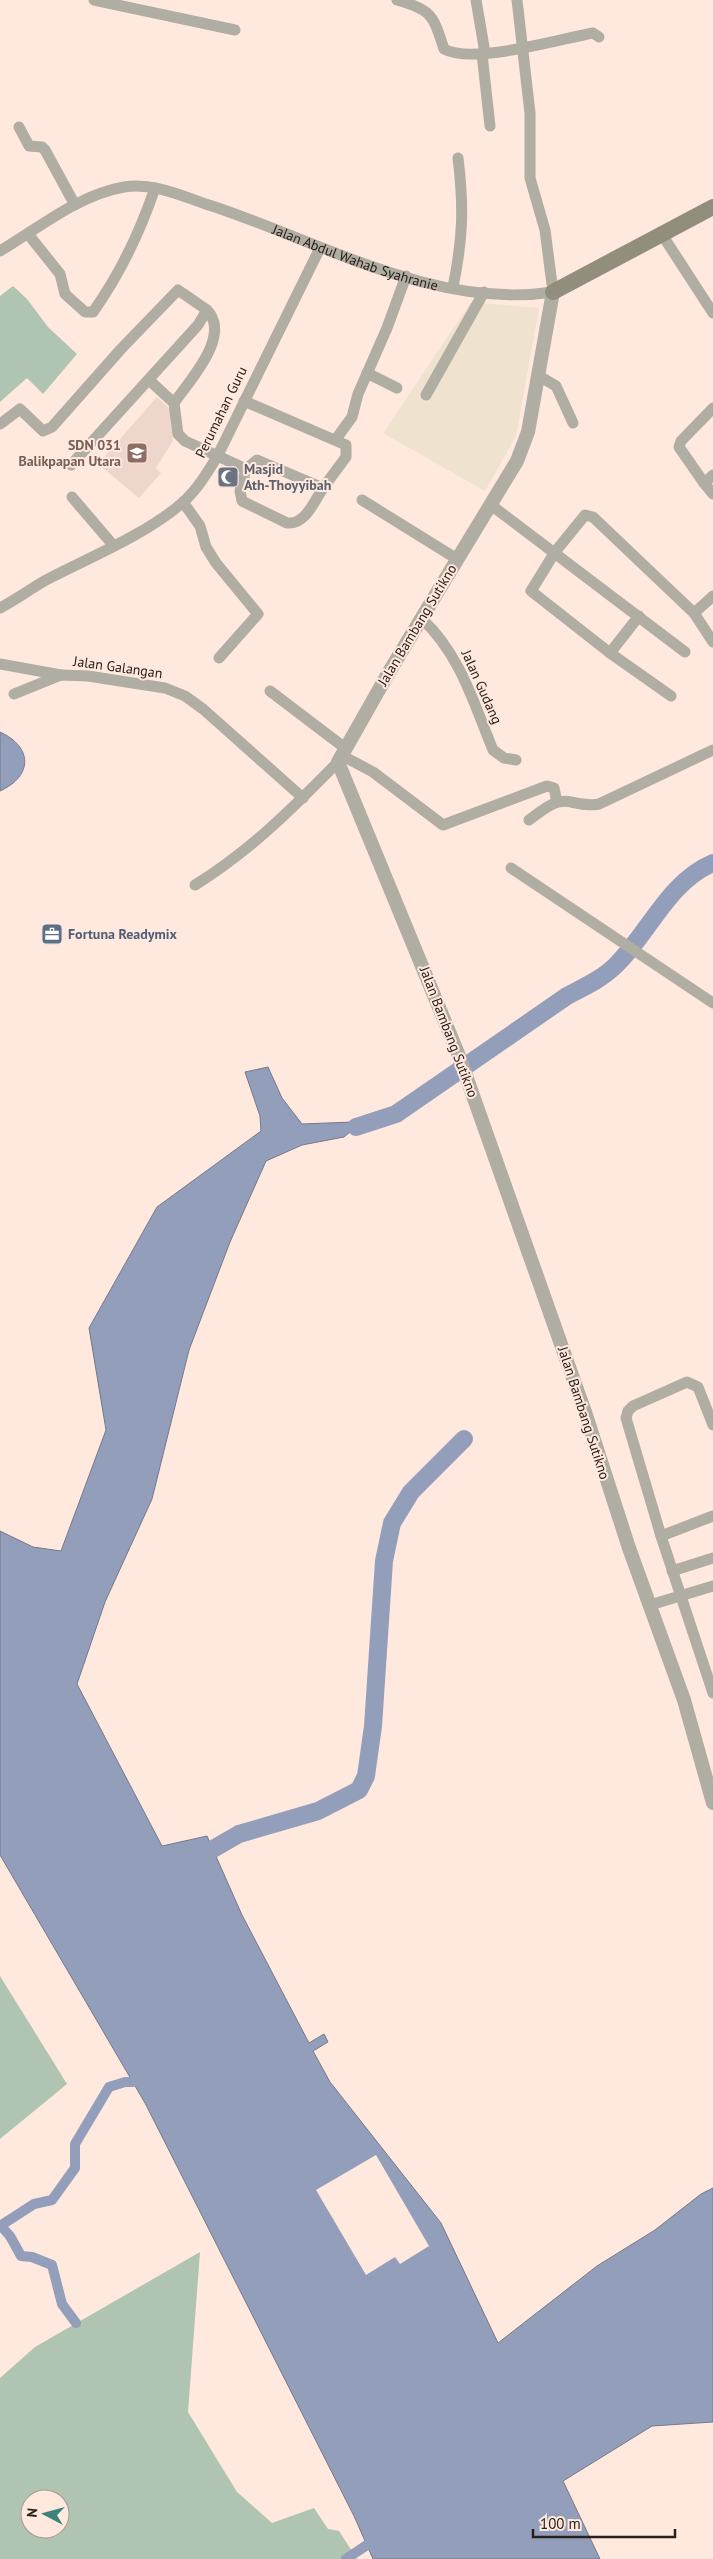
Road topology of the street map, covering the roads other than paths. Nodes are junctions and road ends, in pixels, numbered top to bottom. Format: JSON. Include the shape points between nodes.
{"nodes":[{"id":1,"x":94,"y":0,"type":"edge"},
{"id":2,"x":476,"y":0,"type":"edge"},
{"id":3,"x":517,"y":0,"type":"edge"},
{"id":4,"x":402,"y":1,"type":"edge"},
{"id":5,"x":235,"y":30,"type":"dead end"},
{"id":6,"x":599,"y":37,"type":"dead end"},
{"id":7,"x":523,"y":48,"type":"junction"},
{"id":8,"x":483,"y":54,"type":"junction"},
{"id":9,"x":490,"y":126,"type":"dead end"},
{"id":10,"x":19,"y":127,"type":"dead end"},
{"id":11,"x":458,"y":158,"type":"dead end"},
{"id":12,"x":155,"y":188,"type":"junction"},
{"id":13,"x":75,"y":205,"type":"junction"},
{"id":14,"x":713,"y":207,"type":"edge"},
{"id":15,"x":28,"y":234,"type":"junction"},
{"id":16,"x":662,"y":234,"type":"junction"},
{"id":17,"x":320,"y":248,"type":"junction"},
{"id":18,"x":0,"y":250,"type":"edge"},
{"id":19,"x":406,"y":276,"type":"junction"},
{"id":20,"x":453,"y":287,"type":"junction"},
{"id":21,"x":484,"y":292,"type":"junction"},
{"id":22,"x":553,"y":292,"type":"junction"},
{"id":23,"x":207,"y":310,"type":"junction"},
{"id":24,"x":713,"y":314,"type":"edge"},
{"id":25,"x":367,"y":373,"type":"junction"},
{"id":26,"x":539,"y":376,"type":"junction"},
{"id":27,"x":149,"y":380,"type":"junction"},
{"id":28,"x":397,"y":388,"type":"dead end"},
{"id":29,"x":426,"y":395,"type":"dead end"},
{"id":30,"x":244,"y":401,"type":"junction"},
{"id":31,"x":174,"y":403,"type":"junction"},
{"id":32,"x":713,"y":408,"type":"edge"},
{"id":33,"x":573,"y":423,"type":"dead end"},
{"id":34,"x":0,"y":424,"type":"edge"},
{"id":35,"x":336,"y":439,"type":"junction"},
{"id":36,"x":217,"y":457,"type":"junction"},
{"id":37,"x":71,"y":465,"type":"dead end"},
{"id":38,"x":246,"y":469,"type":"junction"},
{"id":39,"x":713,"y":474,"type":"edge"},
{"id":40,"x":704,"y":483,"type":"junction"},
{"id":41,"x":323,"y":488,"type":"junction"},
{"id":42,"x":713,"y":494,"type":"edge"},
{"id":43,"x":72,"y":497,"type":"dead end"},
{"id":44,"x":362,"y":500,"type":"dead end"},
{"id":45,"x":183,"y":502,"type":"junction"},
{"id":46,"x":491,"y":505,"type":"junction"},
{"id":47,"x":113,"y":545,"type":"junction"},
{"id":48,"x":555,"y":552,"type":"junction"},
{"id":49,"x":457,"y":559,"type":"junction"},
{"id":50,"x":713,"y":596,"type":"edge"},
{"id":51,"x":0,"y":608,"type":"edge"},
{"id":52,"x":694,"y":613,"type":"junction"},
{"id":53,"x":639,"y":616,"type":"junction"},
{"id":54,"x":422,"y":619,"type":"junction"},
{"id":55,"x":713,"y":642,"type":"edge"},
{"id":56,"x":685,"y":652,"type":"dead end"},
{"id":57,"x":610,"y":653,"type":"junction"},
{"id":58,"x":219,"y":658,"type":"dead end"},
{"id":59,"x":0,"y":664,"type":"edge"},
{"id":60,"x":61,"y":675,"type":"junction"},
{"id":61,"x":270,"y":691,"type":"dead end"},
{"id":62,"x":14,"y":694,"type":"dead end"},
{"id":63,"x":671,"y":696,"type":"dead end"},
{"id":64,"x":713,"y":750,"type":"edge"},
{"id":65,"x":341,"y":755,"type":"junction"},
{"id":66,"x":516,"y":760,"type":"dead end"},
{"id":67,"x":303,"y":798,"type":"junction"},
{"id":68,"x":557,"y":802,"type":"junction"},
{"id":69,"x":529,"y":820,"type":"dead end"},
{"id":70,"x":511,"y":868,"type":"dead end"},
{"id":71,"x":195,"y":885,"type":"dead end"},
{"id":72,"x":713,"y":1003,"type":"edge"},
{"id":73,"x":713,"y":1425,"type":"edge"},
{"id":74,"x":713,"y":1516,"type":"edge"},
{"id":75,"x":661,"y":1536,"type":"junction"},
{"id":76,"x":713,"y":1558,"type":"edge"},
{"id":77,"x":672,"y":1570,"type":"junction"},
{"id":78,"x":713,"y":1586,"type":"edge"},
{"id":79,"x":680,"y":1596,"type":"junction"},
{"id":80,"x":650,"y":1605,"type":"junction"},
{"id":81,"x":713,"y":1693,"type":"edge"},
{"id":82,"x":713,"y":1803,"type":"edge"}],
"edges":[{"from":1,"to":5,"type":"street"},
{"from":2,"to":8,"type":"street"},
{"from":3,"to":7,"type":"street"},
{"from":4,"to":8,"type":"street","via":[[429,13],[435,20],[444,49],[456,54]]},
{"from":6,"to":7,"type":"street","via":[[593,33]]},
{"from":7,"to":8,"type":"street"},
{"from":7,"to":22,"type":"street","via":[[530,113],[530,178],[545,230]]},
{"from":8,"to":9,"type":"street"},
{"from":10,"to":13,"type":"street","via":[[29,146],[45,150]]},
{"from":11,"to":20,"type":"street","via":[[463,201],[461,247]]},
{"from":12,"to":13,"type":"street","name":"Jalan Abdul Wahab Syahranie","via":[[123,188]]},
{"from":12,"to":15,"type":"street","via":[[122,267],[93,312],[85,312],[65,294],[60,274]]},
{"from":12,"to":17,"type":"street","name":"Jalan Abdul Wahab Syahranie","via":[[246,218]]},
{"from":13,"to":15,"type":"street","name":"Jalan Abdul Wahab Syahranie"},
{"from":14,"to":16,"type":"main road","name":"Jalan Abdul Wahab Syahranie"},
{"from":15,"to":18,"type":"street","name":"Jalan Abdul Wahab Syahranie"},
{"from":16,"to":22,"type":"main road","name":"Jalan Abdul Wahab Syahranie"},
{"from":16,"to":24,"type":"street"},
{"from":17,"to":19,"type":"street","name":"Jalan Abdul Wahab Syahranie"},
{"from":17,"to":30,"type":"street","name":"Perumahan Guru"},
{"from":19,"to":20,"type":"street","name":"Jalan Abdul Wahab Syahranie"},
{"from":19,"to":25,"type":"street"},
{"from":20,"to":21,"type":"street","name":"Jalan Abdul Wahab Syahranie"},
{"from":21,"to":22,"type":"street","name":"Jalan Abdul Wahab Syahranie","via":[[514,295]]},
{"from":21,"to":29,"type":"street"},
{"from":22,"to":26,"type":"street","name":"Jalan Bambang Sutikno"},
{"from":23,"to":27,"type":"street","via":[[198,325]]},
{"from":23,"to":31,"type":"street","via":[[214,323],[210,353]]},
{"from":23,"to":34,"type":"street","via":[[178,290],[52,427],[43,431],[20,409]]},
{"from":25,"to":28,"type":"street"},
{"from":25,"to":35,"type":"street","via":[[352,417]]},
{"from":26,"to":33,"type":"street","via":[[556,386]]},
{"from":26,"to":46,"type":"street","name":"Jalan Bambang Sutikno","via":[[518,461]]},
{"from":27,"to":31,"type":"street"},
{"from":27,"to":37,"type":"street"},
{"from":30,"to":35,"type":"street"},
{"from":30,"to":36,"type":"street","name":"Perumahan Guru"},
{"from":31,"to":36,"type":"street","via":[[178,434]]},
{"from":32,"to":40,"type":"street","via":[[680,441],[679,447]]},
{"from":35,"to":41,"type":"street","via":[[346,445],[346,457]]},
{"from":36,"to":38,"type":"street"},
{"from":36,"to":45,"type":"street","name":"Perumahan Guru"},
{"from":38,"to":41,"type":"street","via":[[257,460]]},
{"from":38,"to":41,"type":"street","via":[[240,491],[242,501],[287,523],[306,515]]},
{"from":39,"to":40,"type":"street"},
{"from":40,"to":42,"type":"street"},
{"from":43,"to":47,"type":"street"},
{"from":44,"to":49,"type":"street"},
{"from":45,"to":47,"type":"street","name":"Perumahan Guru"},
{"from":45,"to":58,"type":"street","via":[[200,526],[206,547],[216,563],[258,614]]},
{"from":46,"to":48,"type":"street"},
{"from":46,"to":49,"type":"street","name":"Jalan Bambang Sutikno"},
{"from":47,"to":51,"type":"street","name":"Perumahan Guru"},
{"from":48,"to":52,"type":"street","via":[[584,515],[593,517]]},
{"from":48,"to":53,"type":"street"},
{"from":48,"to":57,"type":"street","via":[[531,591]]},
{"from":49,"to":54,"type":"street","name":"Jalan Bambang Sutikno"},
{"from":50,"to":52,"type":"street"},
{"from":52,"to":55,"type":"street"},
{"from":53,"to":56,"type":"street"},
{"from":53,"to":57,"type":"street"},
{"from":54,"to":65,"type":"street","name":"Jalan Bambang Sutikno"},
{"from":54,"to":66,"type":"street","name":"Jalan Gudang","via":[[452,654],[493,750],[504,758]]},
{"from":57,"to":63,"type":"street"},
{"from":59,"to":60,"type":"street"},
{"from":60,"to":62,"type":"street","name":"Jalan Galangan"},
{"from":60,"to":67,"type":"street","name":"Jalan Galangan","via":[[165,688],[184,696]]},
{"from":61,"to":65,"type":"street"},
{"from":64,"to":68,"type":"street","via":[[598,804]]},
{"from":65,"to":67,"type":"street"},
{"from":65,"to":68,"type":"street","via":[[373,772],[443,825],[547,786],[554,788]]},
{"from":65,"to":80,"type":"street","name":"Jalan Bambang Sutikno","via":[[459,1056]]},
{"from":67,"to":71,"type":"street","via":[[243,853]]},
{"from":68,"to":69,"type":"street"},
{"from":70,"to":72,"type":"street"},
{"from":73,"to":75,"type":"street","via":[[698,1387],[687,1382],[628,1411],[626,1418]]},
{"from":74,"to":75,"type":"street"},
{"from":75,"to":77,"type":"street"},
{"from":76,"to":77,"type":"street"},
{"from":77,"to":79,"type":"street"},
{"from":78,"to":79,"type":"street"},
{"from":79,"to":80,"type":"street"},
{"from":79,"to":81,"type":"street"},
{"from":80,"to":82,"type":"street","name":"Jalan Bambang Sutikno","via":[[684,1700]]}]}
